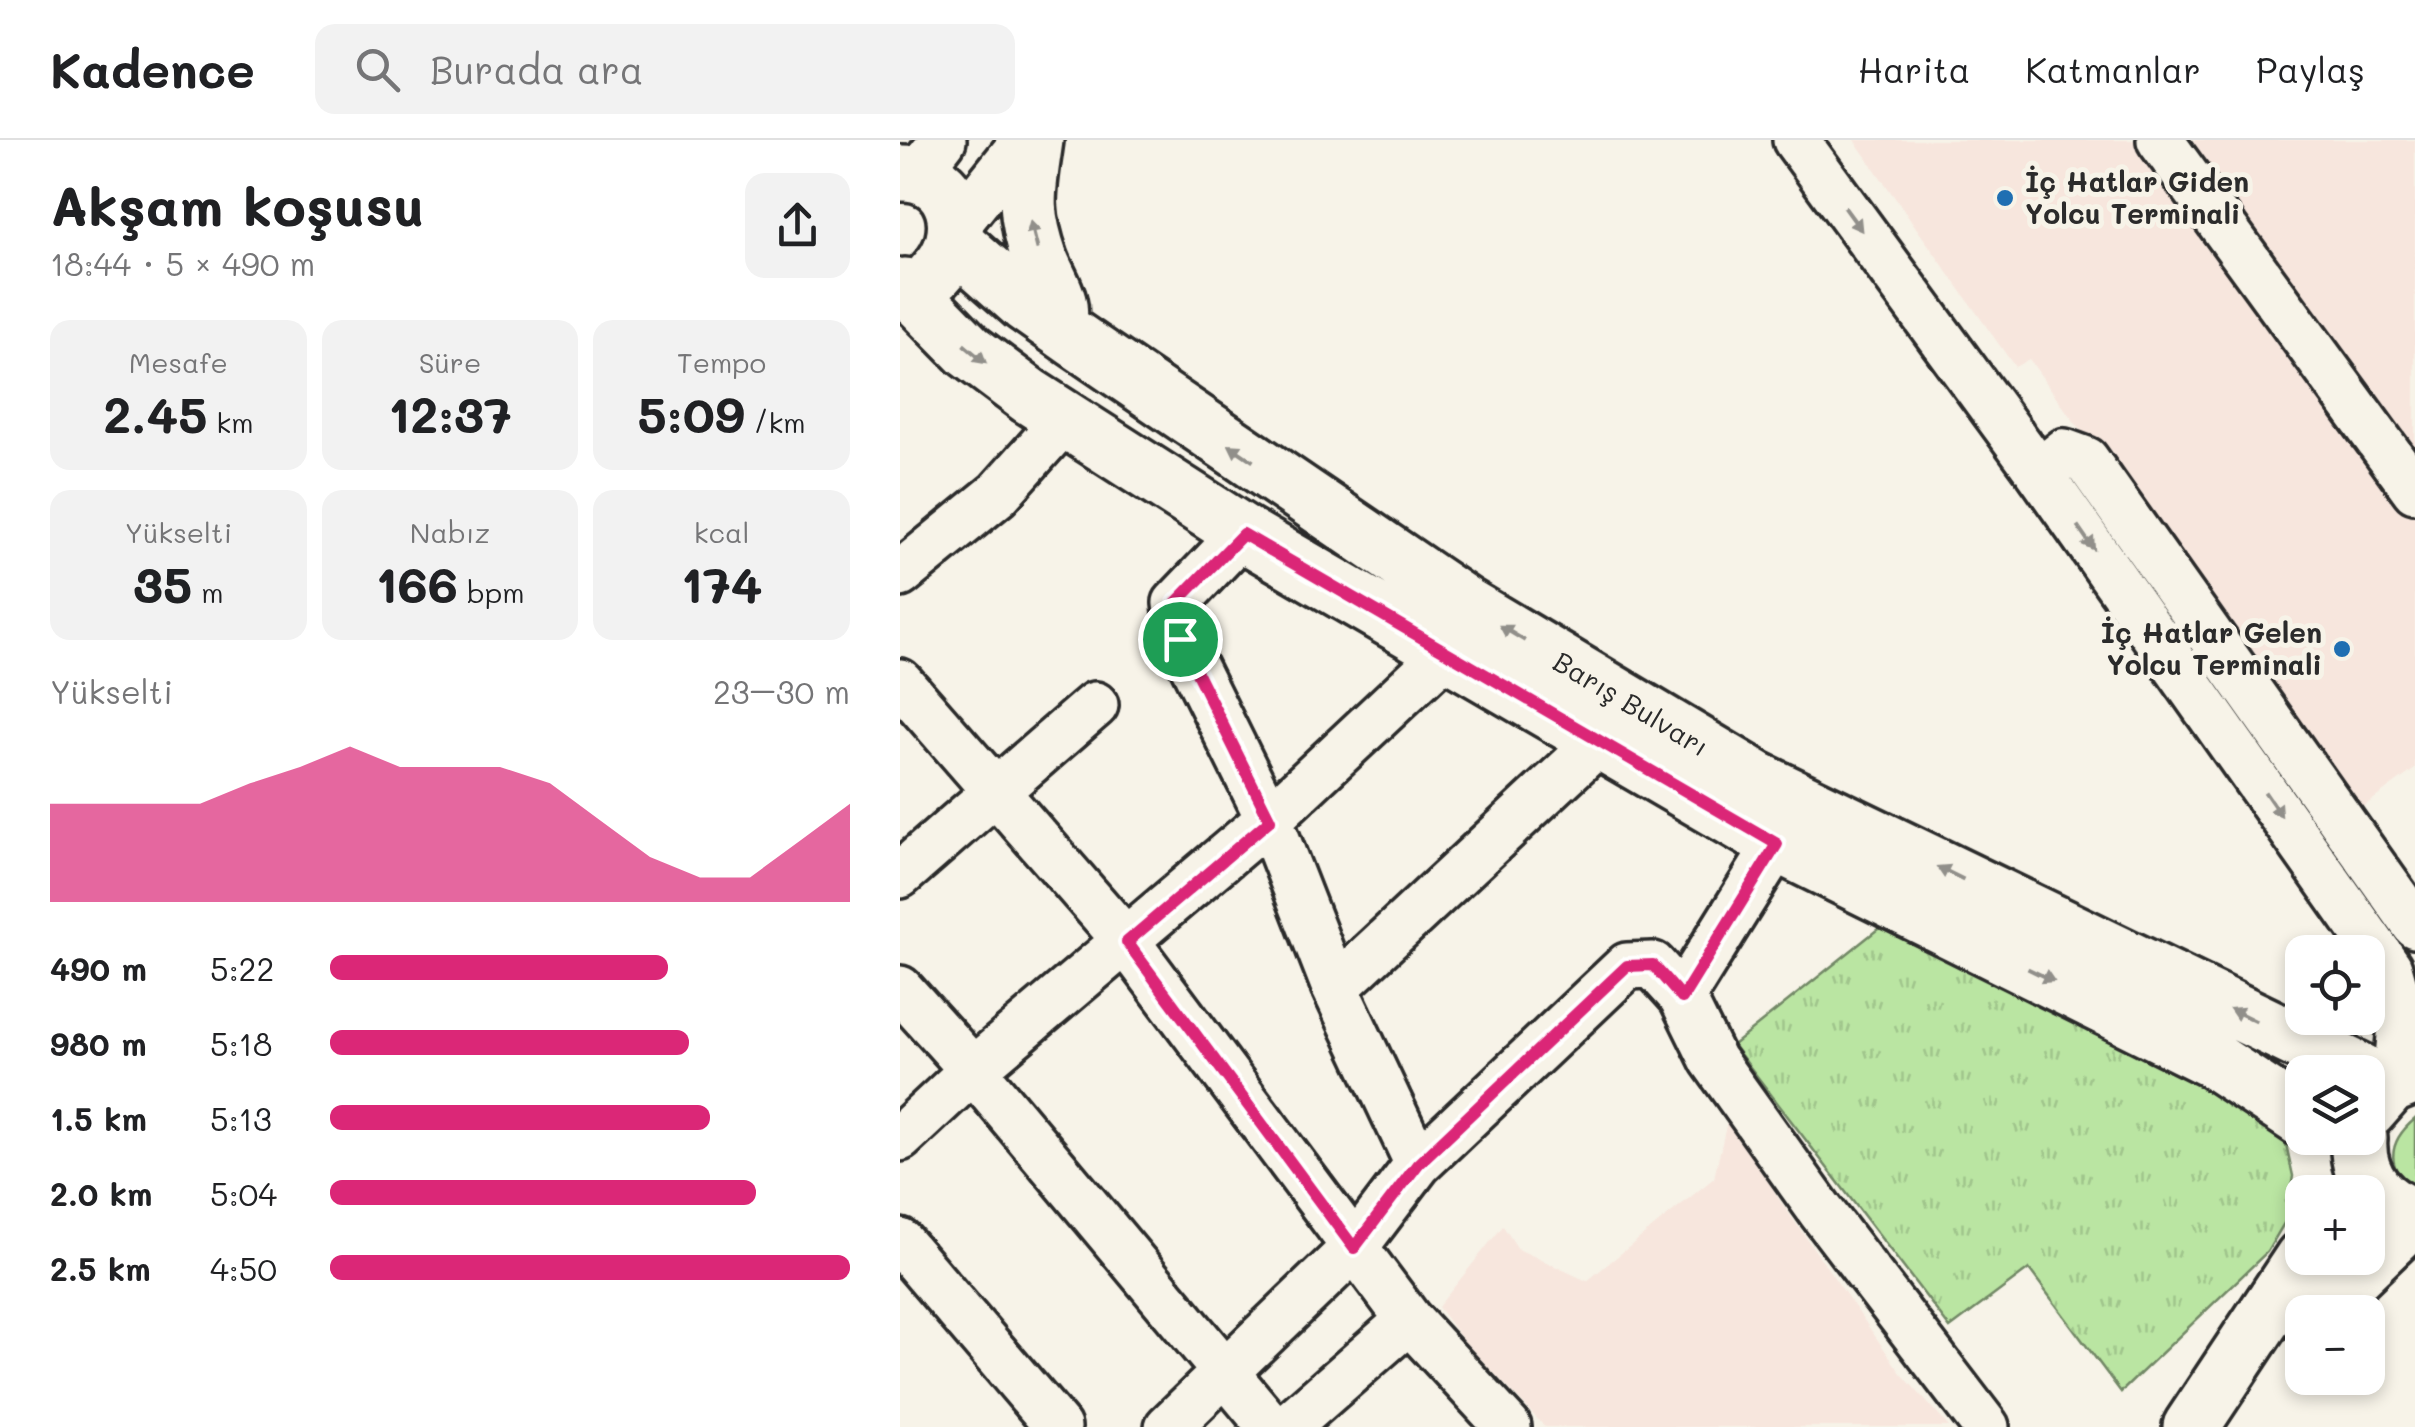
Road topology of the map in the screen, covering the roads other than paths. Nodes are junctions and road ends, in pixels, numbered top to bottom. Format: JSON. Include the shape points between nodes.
{"nodes":[{"id":1,"x":1025,"y":140,"type":"edge"},
{"id":2,"x":1035,"y":140,"type":"edge"},
{"id":3,"x":1796,"y":140,"type":"edge"},
{"id":4,"x":2160,"y":140,"type":"edge"},
{"id":5,"x":913,"y":164,"type":"edge"},
{"id":6,"x":957,"y":234,"type":"junction"},
{"id":7,"x":902,"y":286,"type":"edge"},
{"id":8,"x":1056,"y":326,"type":"junction"},
{"id":9,"x":1064,"y":420,"type":"junction"},
{"id":10,"x":2039,"y":472,"type":"junction"},
{"id":11,"x":2415,"y":490,"type":"edge"},
{"id":12,"x":1243,"y":534,"type":"junction"},
{"id":13,"x":900,"y":574,"type":"edge"},
{"id":14,"x":1447,"y":652,"type":"junction"},
{"id":15,"x":900,"y":682,"type":"edge"},
{"id":16,"x":1095,"y":705,"type":"dead end"},
{"id":17,"x":1601,"y":740,"type":"junction"},
{"id":18,"x":996,"y":792,"type":"junction"},
{"id":19,"x":1270,"y":820,"type":"junction"},
{"id":20,"x":1777,"y":844,"type":"junction"},
{"id":21,"x":900,"y":875,"type":"edge"},
{"id":22,"x":2415,"y":925,"type":"edge"},
{"id":23,"x":1127,"y":942,"type":"junction"},
{"id":24,"x":1334,"y":988,"type":"junction"},
{"id":25,"x":900,"y":989,"type":"edge"},
{"id":26,"x":1682,"y":998,"type":"junction"},
{"id":27,"x":2385,"y":1067,"type":"edge"},
{"id":28,"x":974,"y":1070,"type":"junction"},
{"id":29,"x":2285,"y":1071,"type":"edge"},
{"id":30,"x":2285,"y":1108,"type":"edge"},
{"id":31,"x":900,"y":1138,"type":"edge"},
{"id":32,"x":2371,"y":1155,"type":"edge"},
{"id":33,"x":1418,"y":1164,"type":"junction"},
{"id":34,"x":2414,"y":1217,"type":"edge"},
{"id":35,"x":900,"y":1242,"type":"edge"},
{"id":36,"x":1354,"y":1248,"type":"junction"},
{"id":37,"x":2292,"y":1275,"type":"edge"},
{"id":38,"x":2333,"y":1295,"type":"edge"},
{"id":39,"x":1408,"y":1320,"type":"junction"},
{"id":40,"x":2285,"y":1340,"type":"edge"},
{"id":41,"x":1225,"y":1370,"type":"junction"},
{"id":42,"x":1058,"y":1427,"type":"edge"},
{"id":43,"x":1168,"y":1427,"type":"edge"},
{"id":44,"x":1271,"y":1427,"type":"edge"},
{"id":45,"x":1286,"y":1427,"type":"edge"},
{"id":46,"x":1508,"y":1427,"type":"edge"},
{"id":47,"x":1986,"y":1427,"type":"edge"},
{"id":48,"x":2192,"y":1427,"type":"edge"}],
"edges":[{"from":1,"to":6,"type":"street"},
{"from":8,"to":2,"type":"main road","one_way":true,"via":[[1061,308],[1036,248],[1026,199]]},
{"from":3,"to":10,"type":"street","one_way":true},
{"from":4,"to":11,"type":"street"},
{"from":5,"to":6,"type":"main road","name":"Barış Bulvarı","via":[[949,199]]},
{"from":6,"to":7,"type":"main road","via":[[937,273]]},
{"from":6,"to":8,"type":"main road","name":"Barış Bulvarı"},
{"from":7,"to":9,"type":"main road","name":"Barış Bulvarı","one_way":true,"via":[[969,351]]},
{"from":29,"to":8,"type":"main road","name":"Barış Bulvarı","one_way":true,"via":[[1758,780],[1465,605]]},
{"from":9,"to":12,"type":"main road","name":"Barış Bulvarı"},
{"from":9,"to":13,"type":"street","via":[[998,494]]},
{"from":10,"to":22,"type":"street","via":[[2064,452],[2086,460]]},
{"from":10,"to":27,"type":"street","one_way":true,"via":[[2389,968],[2402,1014]]},
{"from":12,"to":14,"type":"main road","name":"Barış Bulvarı"},
{"from":12,"to":19,"type":"street","via":[[1176,603],[1180,639]]},
{"from":14,"to":17,"type":"main road","name":"Barış Bulvarı"},
{"from":14,"to":19,"type":"street"},
{"from":15,"to":18,"type":"street"},
{"from":16,"to":18,"type":"street"},
{"from":17,"to":20,"type":"main road","name":"Barış Bulvarı"},
{"from":17,"to":24,"type":"street"},
{"from":18,"to":21,"type":"street"},
{"from":18,"to":23,"type":"street"},
{"from":19,"to":23,"type":"street"},
{"from":19,"to":24,"type":"street"},
{"from":20,"to":26,"type":"street"},
{"from":20,"to":30,"type":"main road","name":"Barış Bulvarı","one_way":true,"via":[[2213,1060]]},
{"from":23,"to":28,"type":"street"},
{"from":23,"to":36,"type":"street"},
{"from":24,"to":33,"type":"street"},
{"from":25,"to":28,"type":"street"},
{"from":26,"to":33,"type":"street","via":[[1653,965],[1627,966]]},
{"from":26,"to":47,"type":"street","via":[[1723,1075]]},
{"from":28,"to":31,"type":"street"},
{"from":28,"to":41,"type":"street"},
{"from":32,"to":34,"type":"main road","name":"Barış Bulvarı","via":[[2372,1190]]},
{"from":33,"to":36,"type":"street"},
{"from":34,"to":38,"type":"main road"},
{"from":35,"to":42,"type":"street"},
{"from":36,"to":39,"type":"street"},
{"from":36,"to":41,"type":"street"},
{"from":37,"to":48,"type":"main road"},
{"from":39,"to":45,"type":"street"},
{"from":39,"to":46,"type":"street"},
{"from":40,"to":48,"type":"main road"},
{"from":41,"to":43,"type":"street"},
{"from":41,"to":44,"type":"street"}]}
